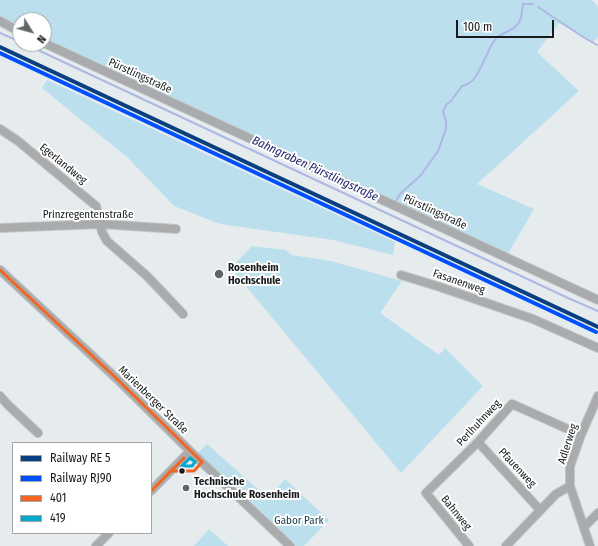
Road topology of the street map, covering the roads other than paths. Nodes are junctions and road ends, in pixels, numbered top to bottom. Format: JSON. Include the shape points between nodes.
{"nodes":[{"id":1,"x":0,"y":21,"type":"edge"},
{"id":2,"x":12,"y":28,"type":"edge"},
{"id":3,"x":52,"y":47,"type":"edge"},
{"id":4,"x":0,"y":129,"type":"edge"},
{"id":5,"x":101,"y":224,"type":"junction"},
{"id":6,"x":0,"y":228,"type":"edge"},
{"id":7,"x":176,"y":228,"type":"dead end"},
{"id":8,"x":0,"y":270,"type":"edge"},
{"id":9,"x":401,"y":275,"type":"dead end"},
{"id":10,"x":598,"y":300,"type":"edge"},
{"id":11,"x":183,"y":314,"type":"dead end"},
{"id":12,"x":598,"y":348,"type":"edge"},
{"id":13,"x":0,"y":396,"type":"edge"},
{"id":14,"x":598,"y":396,"type":"edge"},
{"id":15,"x":38,"y":433,"type":"dead end"},
{"id":16,"x":581,"y":435,"type":"junction"},
{"id":17,"x":478,"y":442,"type":"junction"},
{"id":18,"x":190,"y":451,"type":"junction"},
{"id":19,"x":570,"y":486,"type":"junction"},
{"id":20,"x":152,"y":489,"type":"edge"},
{"id":21,"x":426,"y":493,"type":"joint"},
{"id":22,"x":540,"y":510,"type":"junction"},
{"id":23,"x":598,"y":513,"type":"edge"},
{"id":24,"x":584,"y":527,"type":"junction"},
{"id":25,"x":108,"y":534,"type":"edge"},
{"id":26,"x":509,"y":545,"type":"edge"},
{"id":27,"x":96,"y":546,"type":"edge"},
{"id":28,"x":290,"y":546,"type":"edge"},
{"id":29,"x":469,"y":546,"type":"edge"},
{"id":30,"x":590,"y":546,"type":"edge"}],
"edges":[{"from":1,"to":2,"type":"street"},
{"from":3,"to":10,"type":"street","name":"Pürstlingstraße"},
{"from":4,"to":5,"type":"street","name":"Egerlandweg","via":[[96,206]]},
{"from":5,"to":6,"type":"street","name":"Prinzregentenstraße"},
{"from":5,"to":7,"type":"street","name":"Prinzregentenstraße"},
{"from":5,"to":11,"type":"street","name":"Egerlandweg","via":[[107,240],[147,276]]},
{"from":8,"to":18,"type":"street","name":"Marienberger Straße"},
{"from":9,"to":12,"type":"street","name":"Fasanenweg","via":[[533,319]]},
{"from":13,"to":15,"type":"street"},
{"from":14,"to":16,"type":"street","name":"Adlerweg"},
{"from":16,"to":17,"type":"street","name":"Perlhuhnweg","via":[[512,404]]},
{"from":16,"to":19,"type":"street","name":"Adlerweg","via":[[570,466]]},
{"from":17,"to":21,"type":"street","name":"Perlhuhnweg"},
{"from":17,"to":22,"type":"street","name":"Pfauenweg"},
{"from":18,"to":20,"type":"street"},
{"from":18,"to":28,"type":"street","name":"Marienberger Straße"},
{"from":19,"to":22,"type":"street","via":[[556,494]]},
{"from":19,"to":24,"type":"street","name":"Adlerweg"},
{"from":21,"to":29,"type":"street","name":"Bahnweg"},
{"from":22,"to":26,"type":"street"},
{"from":23,"to":24,"type":"street"},
{"from":24,"to":30,"type":"street","name":"Adlerweg"},
{"from":25,"to":27,"type":"street"}]}
